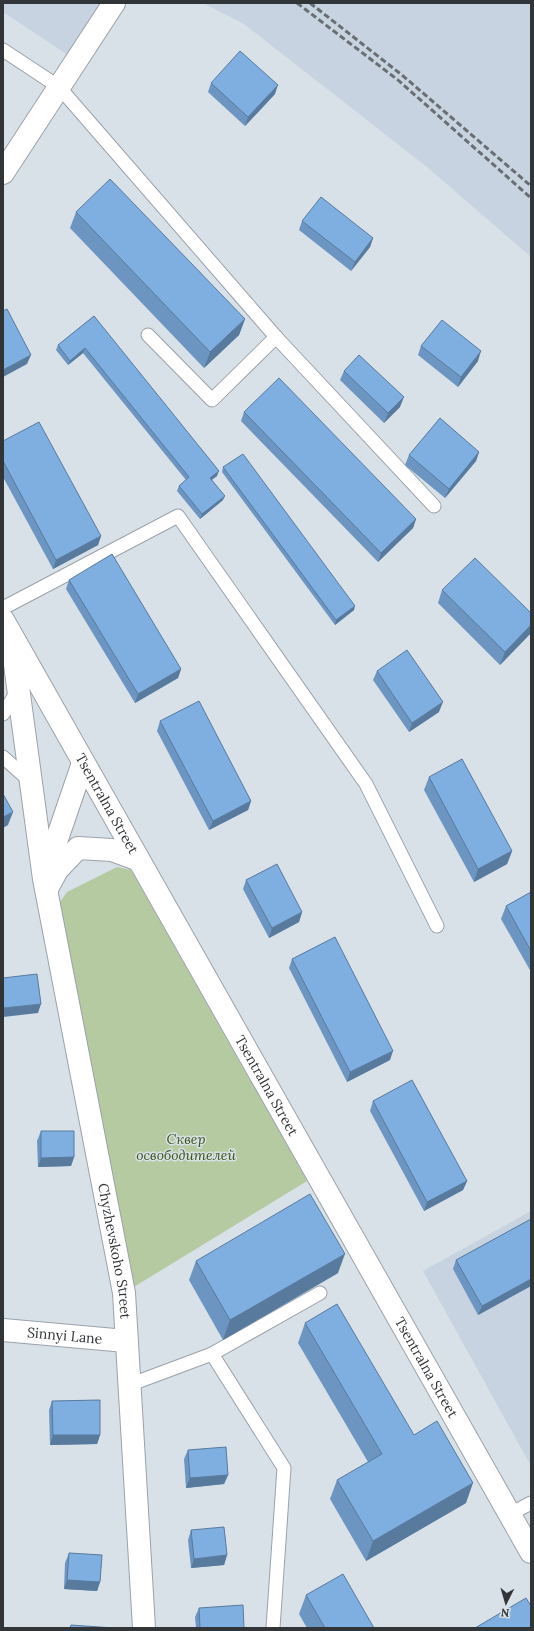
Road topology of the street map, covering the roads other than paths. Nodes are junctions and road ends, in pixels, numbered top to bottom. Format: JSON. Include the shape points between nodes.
{"nodes":[{"id":1,"x":114,"y":3,"type":"edge"},
{"id":2,"x":3,"y":50,"type":"edge"},
{"id":3,"x":59,"y":87,"type":"junction"},
{"id":4,"x":3,"y":172,"type":"edge"},
{"id":5,"x":148,"y":335,"type":"dead end"},
{"id":6,"x":276,"y":337,"type":"junction"},
{"id":7,"x":434,"y":506,"type":"dead end"},
{"id":8,"x":3,"y":608,"type":"edge"},
{"id":9,"x":7,"y":628,"type":"edge"},
{"id":10,"x":18,"y":688,"type":"junction"},
{"id":11,"x":3,"y":714,"type":"edge"},
{"id":12,"x":3,"y":757,"type":"edge"},
{"id":13,"x":83,"y":763,"type":"junction"},
{"id":14,"x":31,"y":782,"type":"junction"},
{"id":15,"x":139,"y":860,"type":"junction"},
{"id":16,"x":45,"y":885,"type":"junction"},
{"id":17,"x":437,"y":926,"type":"dead end"},
{"id":18,"x":320,"y":1293,"type":"edge"},
{"id":19,"x":3,"y":1330,"type":"edge"},
{"id":20,"x":126,"y":1341,"type":"junction"},
{"id":21,"x":212,"y":1354,"type":"junction"},
{"id":22,"x":129,"y":1385,"type":"junction"},
{"id":23,"x":531,"y":1503,"type":"edge"},
{"id":24,"x":510,"y":1514,"type":"junction"},
{"id":25,"x":531,"y":1552,"type":"edge"},
{"id":26,"x":144,"y":1628,"type":"edge"},
{"id":27,"x":273,"y":1628,"type":"edge"}],
"edges":[{"from":1,"to":3,"type":"street"},
{"from":2,"to":3,"type":"lane"},
{"from":3,"to":4,"type":"street"},
{"from":3,"to":6,"type":"lane"},
{"from":5,"to":6,"type":"lane","via":[[212,400]]},
{"from":6,"to":7,"type":"lane"},
{"from":8,"to":17,"type":"lane","via":[[178,516],[366,784]]},
{"from":9,"to":10,"type":"street","name":"Chyzhevskoho Street"},
{"from":9,"to":13,"type":"street","name":"Tsentralna Street"},
{"from":10,"to":11,"type":"lane"},
{"from":10,"to":14,"type":"street","name":"Chyzhevskoho Street"},
{"from":12,"to":14,"type":"lane"},
{"from":13,"to":15,"type":"street","name":"Tsentralna Street"},
{"from":13,"to":16,"type":"street"},
{"from":14,"to":16,"type":"street","name":"Chyzhevskoho Street"},
{"from":15,"to":16,"type":"street","via":[[112,850],[78,848]]},
{"from":15,"to":24,"type":"street","name":"Tsentralna Street"},
{"from":16,"to":20,"type":"street","name":"Chyzhevskoho Street","via":[[124,1293]]},
{"from":18,"to":21,"type":"lane"},
{"from":19,"to":20,"type":"street","name":"Sinnyi Lane"},
{"from":20,"to":22,"type":"street","name":"Chyzhevskoho Street"},
{"from":21,"to":22,"type":"lane"},
{"from":21,"to":27,"type":"lane","via":[[284,1468]]},
{"from":22,"to":26,"type":"street","name":"Chyzhevskoho Street"},
{"from":23,"to":24,"type":"lane"},
{"from":24,"to":25,"type":"street","name":"Tsentralna Street"}]}
